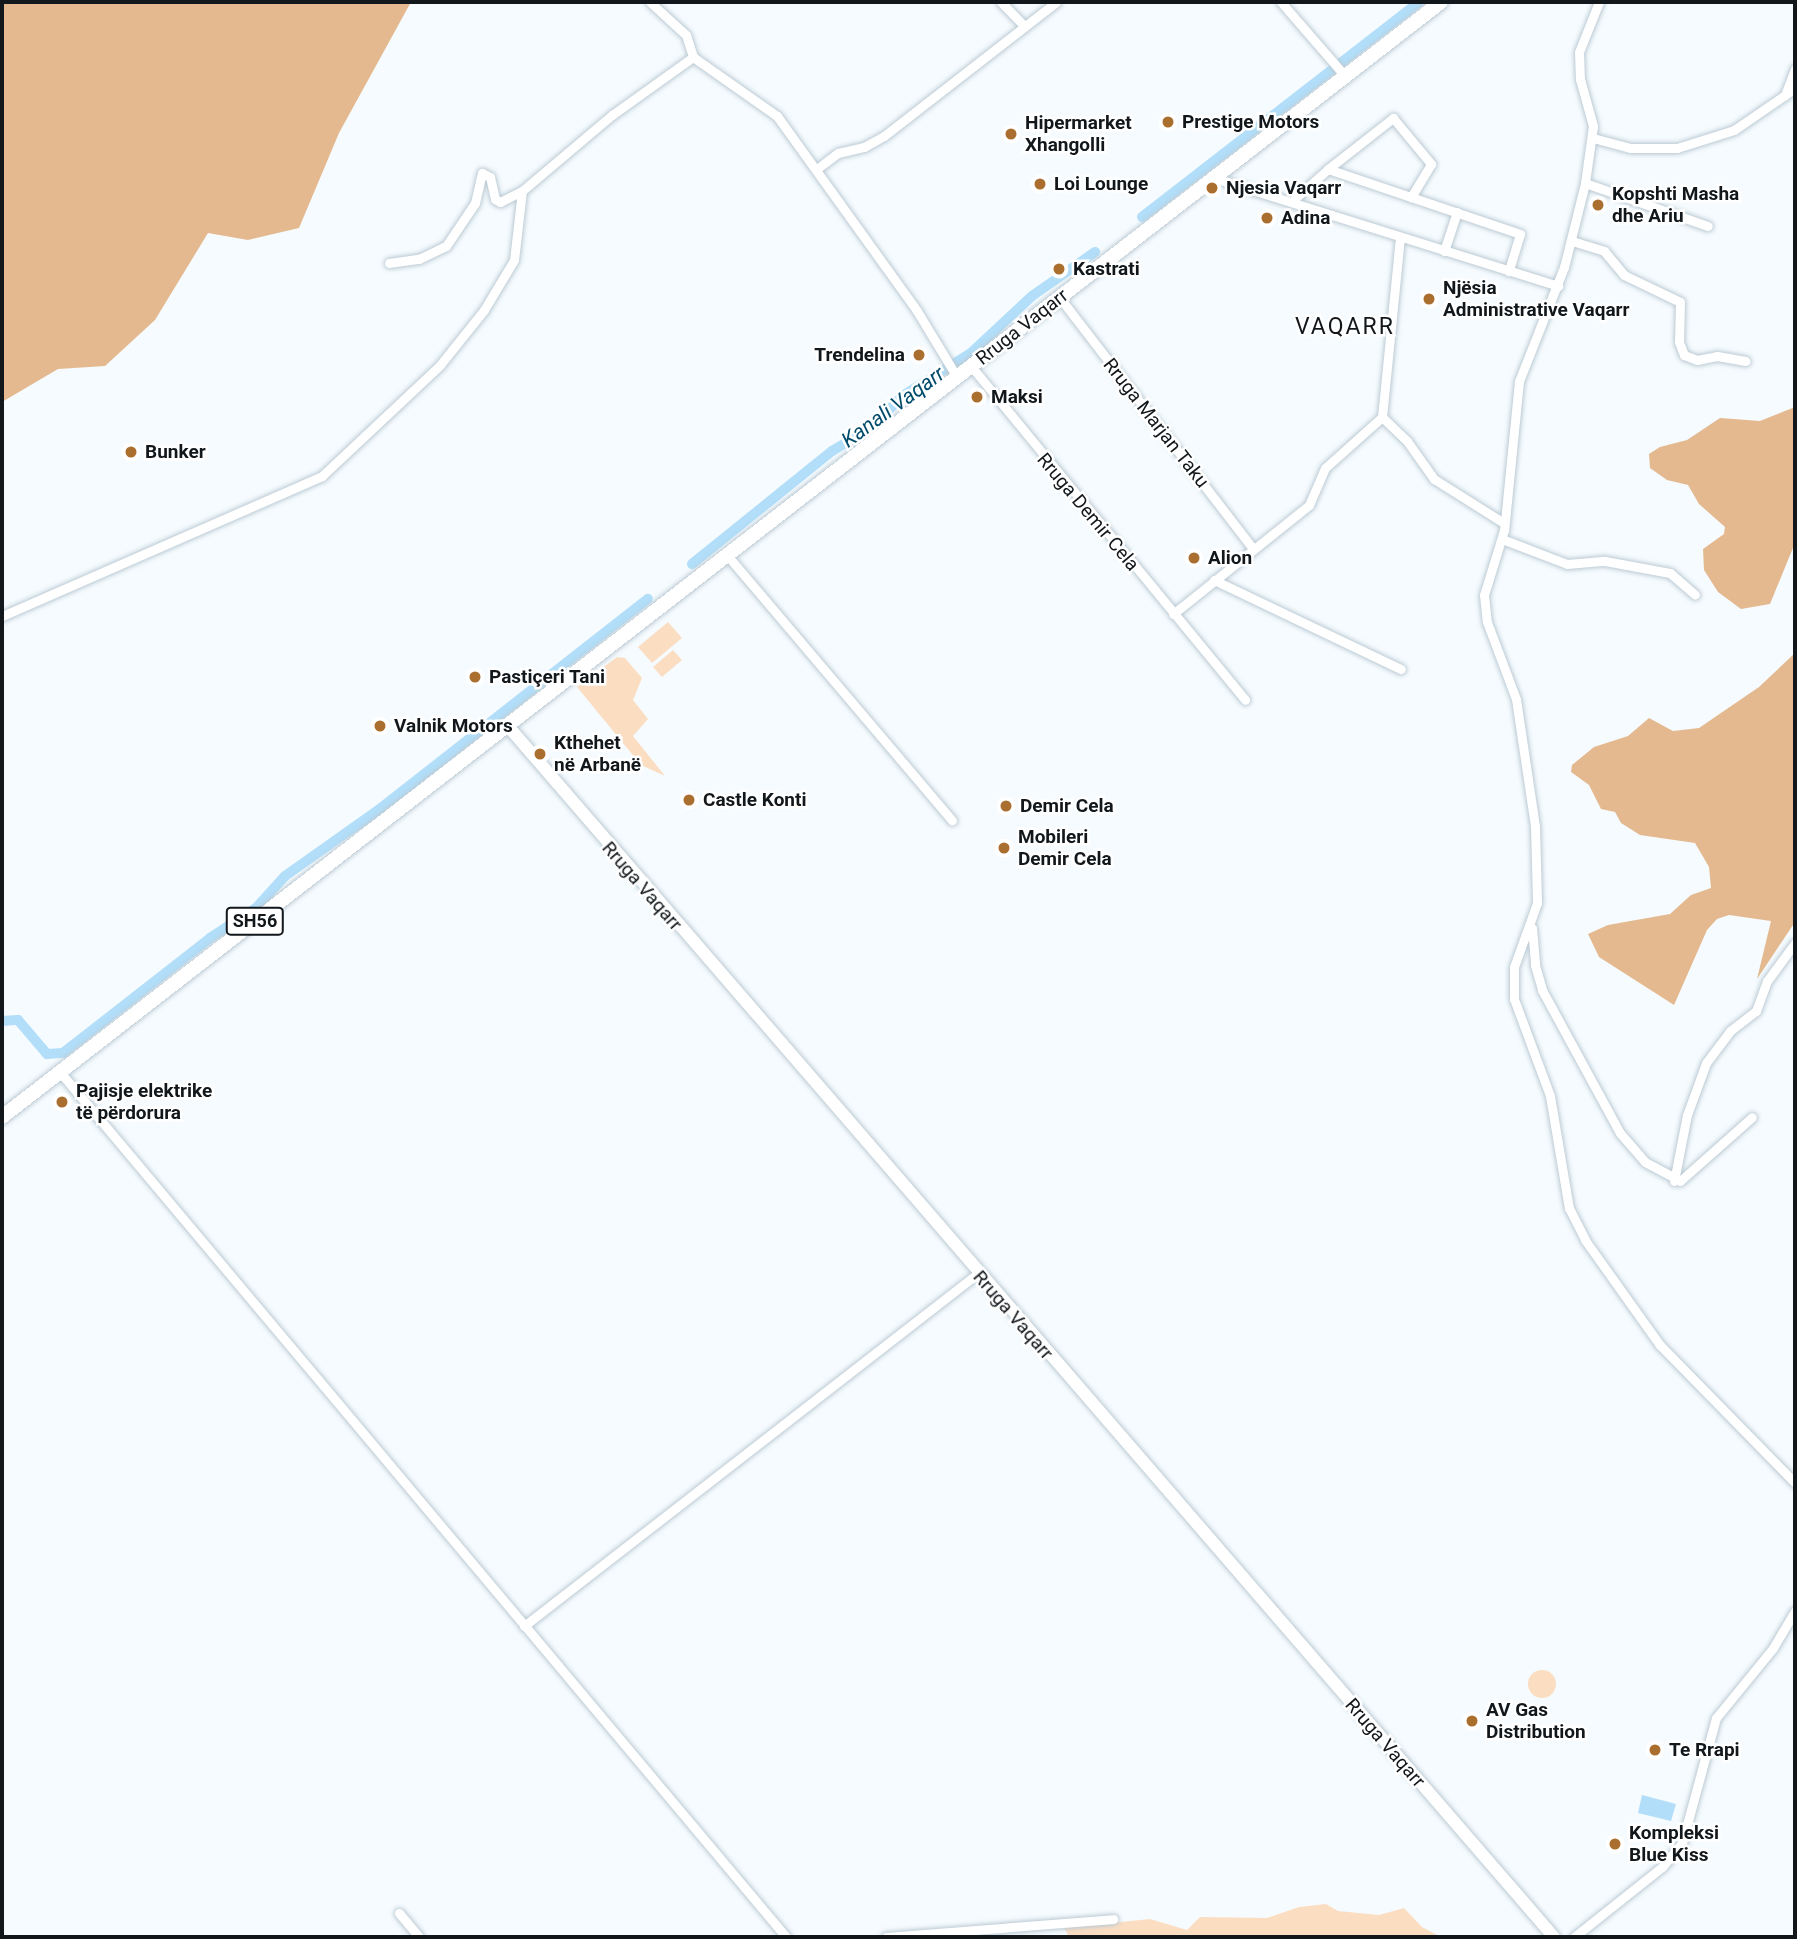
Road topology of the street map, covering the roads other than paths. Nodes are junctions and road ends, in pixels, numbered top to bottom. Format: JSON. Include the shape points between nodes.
{"nodes":[{"id":1,"x":650,"y":2,"type":"edge"},
{"id":2,"x":1001,"y":2,"type":"edge"},
{"id":3,"x":1056,"y":2,"type":"edge"},
{"id":4,"x":1281,"y":2,"type":"edge"},
{"id":5,"x":1441,"y":2,"type":"edge"},
{"id":6,"x":1599,"y":2,"type":"edge"},
{"id":7,"x":1024,"y":26,"type":"junction"},
{"id":8,"x":692,"y":57,"type":"junction"},
{"id":9,"x":1339,"y":69,"type":"junction"},
{"id":10,"x":1795,"y":69,"type":"edge"},
{"id":11,"x":1795,"y":88,"type":"edge"},
{"id":12,"x":1785,"y":97,"type":"junction"},
{"id":13,"x":1593,"y":138,"type":"junction"},
{"id":14,"x":818,"y":168,"type":"junction"},
{"id":15,"x":1328,"y":169,"type":"junction"},
{"id":16,"x":1214,"y":178,"type":"junction"},
{"id":17,"x":1584,"y":183,"type":"junction"},
{"id":18,"x":522,"y":191,"type":"junction"},
{"id":19,"x":1411,"y":197,"type":"junction"},
{"id":20,"x":1291,"y":202,"type":"junction"},
{"id":21,"x":1457,"y":212,"type":"junction"},
{"id":22,"x":1709,"y":226,"type":"dead end"},
{"id":23,"x":1400,"y":237,"type":"junction"},
{"id":24,"x":1572,"y":242,"type":"junction"},
{"id":25,"x":1444,"y":251,"type":"junction"},
{"id":26,"x":389,"y":263,"type":"dead end"},
{"id":27,"x":1509,"y":271,"type":"junction"},
{"id":28,"x":1558,"y":286,"type":"junction"},
{"id":29,"x":1060,"y":298,"type":"junction"},
{"id":30,"x":1746,"y":361,"type":"dead end"},
{"id":31,"x":971,"y":366,"type":"junction"},
{"id":32,"x":953,"y":369,"type":"junction"},
{"id":33,"x":1381,"y":417,"type":"junction"},
{"id":34,"x":1504,"y":523,"type":"junction"},
{"id":35,"x":1502,"y":539,"type":"junction"},
{"id":36,"x":1253,"y":549,"type":"junction"},
{"id":37,"x":727,"y":555,"type":"junction"},
{"id":38,"x":1214,"y":580,"type":"junction"},
{"id":39,"x":1695,"y":595,"type":"dead end"},
{"id":40,"x":1173,"y":614,"type":"junction"},
{"id":41,"x":2,"y":616,"type":"edge"},
{"id":42,"x":1401,"y":670,"type":"dead end"},
{"id":43,"x":1245,"y":700,"type":"dead end"},
{"id":44,"x":507,"y":725,"type":"junction"},
{"id":45,"x":951,"y":820,"type":"dead end"},
{"id":46,"x":1532,"y":927,"type":"junction"},
{"id":47,"x":1795,"y":943,"type":"edge"},
{"id":48,"x":60,"y":1072,"type":"junction"},
{"id":49,"x":2,"y":1116,"type":"edge"},
{"id":50,"x":1752,"y":1117,"type":"dead end"},
{"id":51,"x":1674,"y":1181,"type":"junction"},
{"id":52,"x":977,"y":1274,"type":"junction"},
{"id":53,"x":1795,"y":1483,"type":"edge"},
{"id":54,"x":1795,"y":1611,"type":"edge"},
{"id":55,"x":524,"y":1626,"type":"junction"},
{"id":56,"x":399,"y":1913,"type":"dead end"},
{"id":57,"x":1113,"y":1919,"type":"dead end"},
{"id":58,"x":419,"y":1937,"type":"edge"},
{"id":59,"x":786,"y":1937,"type":"edge"},
{"id":60,"x":886,"y":1937,"type":"edge"},
{"id":61,"x":1554,"y":1937,"type":"edge"},
{"id":62,"x":1574,"y":1937,"type":"edge"}],
"edges":[{"from":1,"to":8,"type":"street","via":[[685,35]]},
{"from":2,"to":7,"type":"street"},
{"from":3,"to":7,"type":"street"},
{"from":4,"to":9,"type":"street"},
{"from":5,"to":9,"type":"main road","name":"Rruga Vaqarr","number":"SH56"},
{"from":6,"to":13,"type":"street","via":[[1579,52]]},
{"from":7,"to":14,"type":"street","via":[[884,136],[838,153]]},
{"from":8,"to":14,"type":"street","via":[[766,105]]},
{"from":8,"to":18,"type":"street","via":[[612,115]]},
{"from":9,"to":16,"type":"main road","name":"Rruga Vaqarr","number":"SH56"},
{"from":10,"to":12,"type":"street"},
{"from":11,"to":12,"type":"street"},
{"from":12,"to":13,"type":"street","via":[[1734,130],[1677,148],[1631,148]]},
{"from":13,"to":17,"type":"street"},
{"from":14,"to":32,"type":"street"},
{"from":15,"to":19,"type":"street"},
{"from":15,"to":19,"type":"street","via":[[1393,118],[1432,164]]},
{"from":15,"to":20,"type":"street"},
{"from":16,"to":20,"type":"street"},
{"from":16,"to":29,"type":"main road","name":"Rruga Vaqarr","number":"SH56"},
{"from":17,"to":22,"type":"street"},
{"from":17,"to":24,"type":"street"},
{"from":18,"to":26,"type":"street","via":[[500,202],[495,199],[490,177],[482,173],[475,203],[446,246],[419,259]]},
{"from":18,"to":41,"type":"street","via":[[514,260],[484,310],[440,365],[322,476]]},
{"from":19,"to":21,"type":"street"},
{"from":20,"to":23,"type":"street"},
{"from":21,"to":25,"type":"street"},
{"from":21,"to":27,"type":"street","via":[[1520,234]]},
{"from":23,"to":25,"type":"street"},
{"from":23,"to":33,"type":"street"},
{"from":24,"to":28,"type":"street"},
{"from":24,"to":30,"type":"street","via":[[1604,251],[1624,275],[1680,302],[1679,342],[1684,355],[1697,360],[1717,356]]},
{"from":25,"to":27,"type":"street"},
{"from":27,"to":28,"type":"street"},
{"from":28,"to":34,"type":"street","via":[[1519,381]]},
{"from":29,"to":31,"type":"main road","name":"Rruga Vaqarr","number":"SH56"},
{"from":29,"to":36,"type":"street","name":"Rruga Marjan Taku"},
{"from":31,"to":32,"type":"main road","name":"Rruga Vaqarr","number":"SH56"},
{"from":31,"to":40,"type":"street","name":"Rruga Demir Cela"},
{"from":32,"to":37,"type":"main road","name":"Rruga Vaqarr","number":"SH56"},
{"from":33,"to":34,"type":"street","via":[[1407,441],[1434,479]]},
{"from":33,"to":36,"type":"street","via":[[1325,468],[1309,505]]},
{"from":34,"to":35,"type":"street"},
{"from":35,"to":39,"type":"street","via":[[1567,564],[1605,561],[1670,573]]},
{"from":35,"to":46,"type":"street","via":[[1486,582],[1484,608],[1520,717],[1535,836],[1537,903]]},
{"from":36,"to":38,"type":"street"},
{"from":37,"to":44,"type":"main road","name":"Rruga Vaqarr","number":"SH56"},
{"from":37,"to":45,"type":"street"},
{"from":38,"to":40,"type":"street"},
{"from":38,"to":42,"type":"street"},
{"from":40,"to":43,"type":"street","name":"Rruga Demir Cela"},
{"from":44,"to":48,"type":"main road","number":"SH56"},
{"from":44,"to":52,"type":"main road","name":"Rruga Vaqarr"},
{"from":46,"to":51,"type":"street","via":[[1537,978],[1620,1133],[1644,1163]]},
{"from":46,"to":53,"type":"street","via":[[1514,967],[1514,999],[1550,1096],[1575,1222],[1660,1345]]},
{"from":47,"to":51,"type":"street","via":[[1767,981],[1756,1010],[1730,1031],[1706,1063],[1690,1105]]},
{"from":48,"to":49,"type":"main road","number":"SH56"},
{"from":48,"to":55,"type":"street"},
{"from":50,"to":51,"type":"street","via":[[1689,1178]]},
{"from":52,"to":55,"type":"street"},
{"from":52,"to":61,"type":"main road","name":"Rruga Vaqarr"},
{"from":54,"to":62,"type":"street","via":[[1773,1648],[1716,1718],[1682,1843],[1662,1867]]},
{"from":55,"to":59,"type":"street"},
{"from":56,"to":58,"type":"street"},
{"from":57,"to":60,"type":"street"}]}
